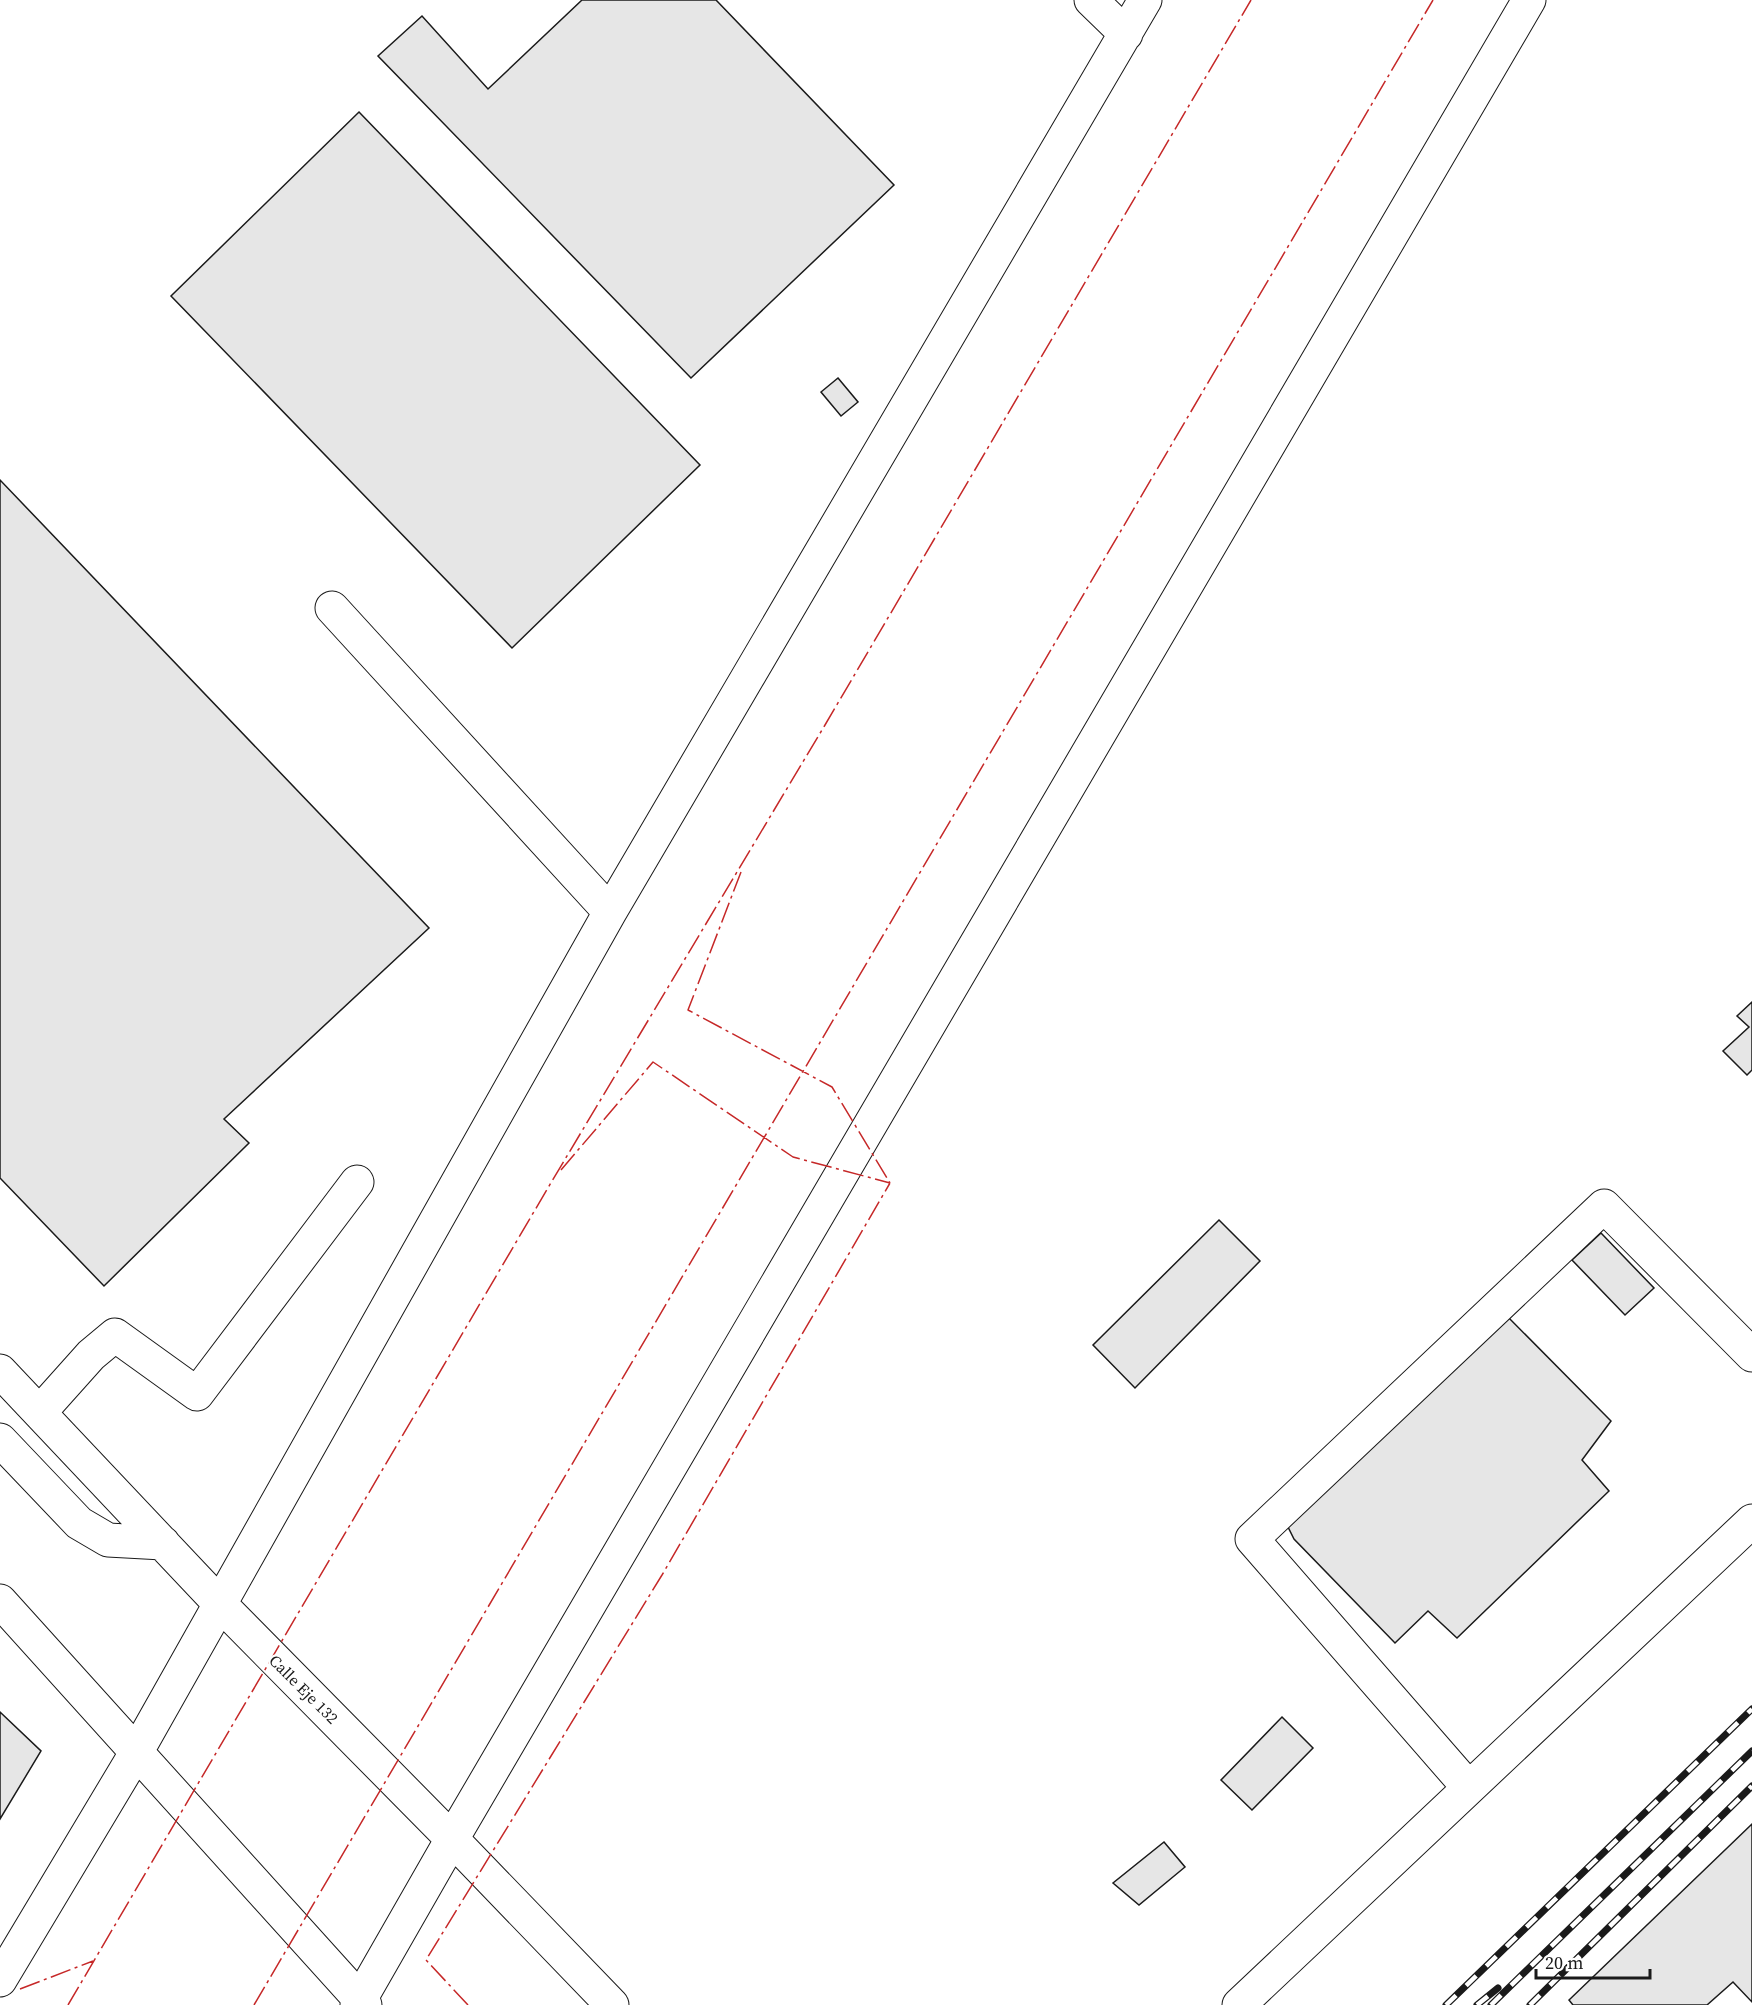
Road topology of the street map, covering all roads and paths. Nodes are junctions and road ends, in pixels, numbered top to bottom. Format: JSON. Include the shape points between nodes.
{"nodes":[{"id":1,"x":1091,"y":0,"type":"edge"},
{"id":2,"x":1145,"y":0,"type":"edge"},
{"id":3,"x":1529,"y":0,"type":"edge"},
{"id":4,"x":1126,"y":34,"type":"junction"},
{"id":5,"x":332,"y":608,"type":"dead end"},
{"id":6,"x":609,"y":912,"type":"junction"},
{"id":7,"x":357,"y":1182,"type":"dead end"},
{"id":8,"x":1752,"y":1355,"type":"edge"},
{"id":9,"x":0,"y":1371,"type":"edge"},
{"id":10,"x":40,"y":1412,"type":"junction"},
{"id":11,"x":0,"y":1440,"type":"edge"},
{"id":12,"x":1752,"y":1521,"type":"edge"},
{"id":13,"x":163,"y":1543,"type":"junction"},
{"id":14,"x":0,"y":1601,"type":"edge"},
{"id":15,"x":220,"y":1605,"type":"junction"},
{"id":16,"x":136,"y":1753,"type":"junction"},
{"id":17,"x":1469,"y":1788,"type":"junction"},
{"id":18,"x":452,"y":1839,"type":"junction"},
{"id":19,"x":0,"y":1980,"type":"edge"},
{"id":20,"x":360,"y":2003,"type":"edge"},
{"id":21,"x":612,"y":2005,"type":"edge"},
{"id":22,"x":1239,"y":2005,"type":"edge"}],
"edges":[{"from":1,"to":4,"type":"street"},
{"from":2,"to":4,"type":"street"},
{"from":3,"to":18,"type":"street"},
{"from":4,"to":6,"type":"street"},
{"from":5,"to":6,"type":"street"},
{"from":6,"to":15,"type":"street"},
{"from":7,"to":10,"type":"street","via":[[197,1394],[115,1335],[91,1355]]},
{"from":8,"to":17,"type":"street","via":[[1604,1206],[1252,1539]]},
{"from":9,"to":10,"type":"street","name":"Calle Eje 132"},
{"from":10,"to":13,"type":"street","name":"Calle Eje 132"},
{"from":11,"to":13,"type":"street","via":[[79,1523],[108,1540]]},
{"from":12,"to":17,"type":"street"},
{"from":13,"to":15,"type":"street","name":"Calle Eje 132"},
{"from":14,"to":16,"type":"street"},
{"from":15,"to":16,"type":"street"},
{"from":15,"to":18,"type":"street","name":"Calle Eje 132"},
{"from":16,"to":19,"type":"street"},
{"from":16,"to":20,"type":"street"},
{"from":17,"to":22,"type":"street"},
{"from":18,"to":20,"type":"street"},
{"from":18,"to":21,"type":"street","name":"Calle Eje 132"}]}
